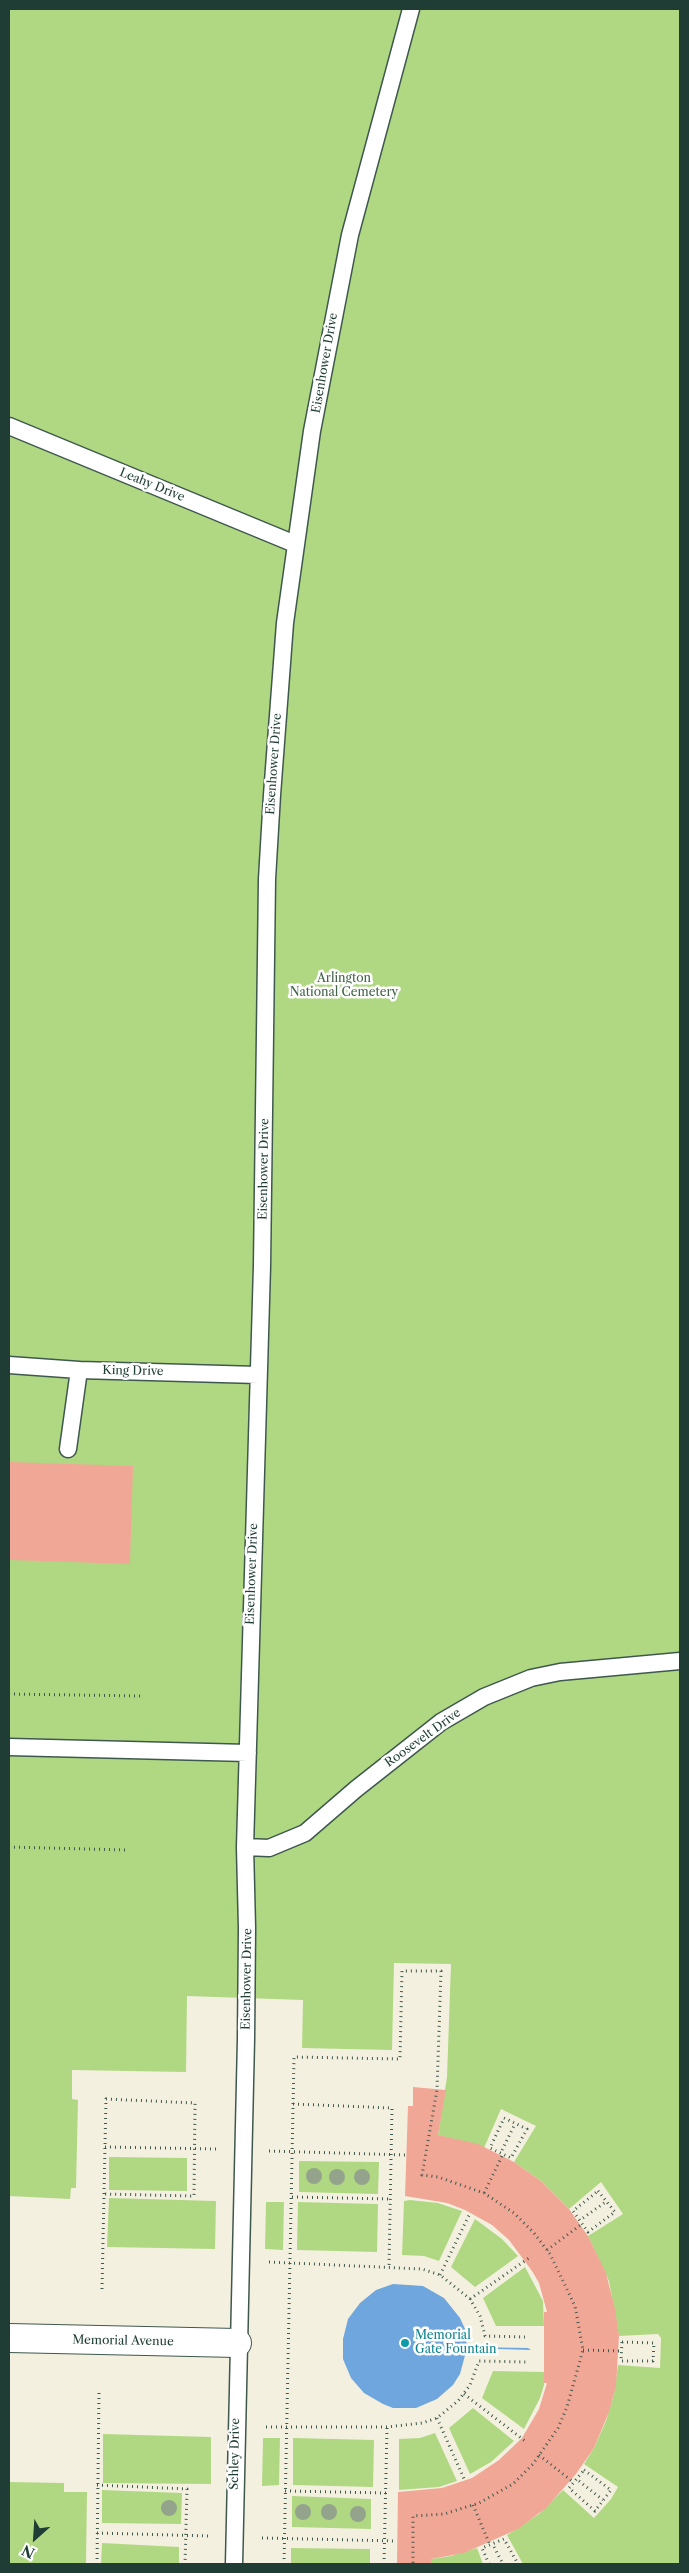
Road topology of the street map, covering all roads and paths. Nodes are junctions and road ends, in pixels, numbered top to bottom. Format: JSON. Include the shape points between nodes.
{"nodes":[{"id":1,"x":412,"y":9,"type":"edge"},
{"id":2,"x":9,"y":426,"type":"edge"},
{"id":3,"x":295,"y":544,"type":"junction"},
{"id":4,"x":9,"y":1366,"type":"edge"},
{"id":5,"x":79,"y":1370,"type":"junction"},
{"id":6,"x":258,"y":1375,"type":"junction"},
{"id":7,"x":68,"y":1449,"type":"dead end"},
{"id":8,"x":680,"y":1661,"type":"edge"},
{"id":9,"x":9,"y":1694,"type":"edge"},
{"id":10,"x":142,"y":1696,"type":"dead end"},
{"id":11,"x":9,"y":1747,"type":"edge"},
{"id":12,"x":248,"y":1753,"type":"junction"},
{"id":13,"x":9,"y":1847,"type":"edge"},
{"id":14,"x":245,"y":1847,"type":"junction"},
{"id":15,"x":125,"y":1850,"type":"dead end"},
{"id":16,"x":293,"y":2104,"type":"junction"},
{"id":17,"x":515,"y":2124,"type":"junction"},
{"id":18,"x":105,"y":2147,"type":"junction"},
{"id":19,"x":193,"y":2149,"type":"junction"},
{"id":20,"x":218,"y":2149,"type":"dead end"},
{"id":21,"x":269,"y":2151,"type":"dead end"},
{"id":22,"x":293,"y":2151,"type":"junction"},
{"id":23,"x":502,"y":2152,"type":"junction"},
{"id":24,"x":392,"y":2155,"type":"junction"},
{"id":25,"x":406,"y":2155,"type":"dead end"},
{"id":26,"x":484,"y":2193,"type":"junction"},
{"id":27,"x":104,"y":2194,"type":"junction"},
{"id":28,"x":292,"y":2197,"type":"junction"},
{"id":29,"x":390,"y":2199,"type":"junction"},
{"id":30,"x":607,"y":2201,"type":"junction"},
{"id":31,"x":470,"y":2213,"type":"dead end"},
{"id":32,"x":583,"y":2218,"type":"dead end"},
{"id":33,"x":582,"y":2224,"type":"junction"},
{"id":34,"x":547,"y":2250,"type":"junction"},
{"id":35,"x":529,"y":2258,"type":"dead end"},
{"id":36,"x":268,"y":2262,"type":"dead end"},
{"id":37,"x":290,"y":2263,"type":"junction"},
{"id":38,"x":390,"y":2266,"type":"junction"},
{"id":39,"x":440,"y":2275,"type":"junction"},
{"id":40,"x":102,"y":2289,"type":"dead end"},
{"id":41,"x":470,"y":2299,"type":"junction"},
{"id":42,"x":525,"y":2337,"type":"dead end"},
{"id":43,"x":9,"y":2338,"type":"edge"},
{"id":44,"x":237,"y":2343,"type":"junction"},
{"id":45,"x":583,"y":2350,"type":"junction"},
{"id":46,"x":622,"y":2351,"type":"junction"},
{"id":47,"x":526,"y":2362,"type":"dead end"},
{"id":48,"x":99,"y":2391,"type":"dead end"},
{"id":49,"x":464,"y":2394,"type":"junction"},
{"id":50,"x":437,"y":2418,"type":"junction"},
{"id":51,"x":266,"y":2427,"type":"dead end"},
{"id":52,"x":287,"y":2427,"type":"junction"},
{"id":53,"x":386,"y":2427,"type":"junction"},
{"id":54,"x":525,"y":2441,"type":"dead end"},
{"id":55,"x":539,"y":2455,"type":"junction"},
{"id":56,"x":465,"y":2480,"type":"dead end"},
{"id":57,"x":579,"y":2481,"type":"dead end"},
{"id":58,"x":574,"y":2482,"type":"junction"},
{"id":59,"x":97,"y":2485,"type":"junction"},
{"id":60,"x":285,"y":2491,"type":"junction"},
{"id":61,"x":386,"y":2493,"type":"junction"},
{"id":62,"x":602,"y":2500,"type":"junction"},
{"id":63,"x":473,"y":2505,"type":"junction"},
{"id":64,"x":97,"y":2533,"type":"junction"},
{"id":65,"x":186,"y":2535,"type":"junction"},
{"id":66,"x":209,"y":2536,"type":"dead end"},
{"id":67,"x":262,"y":2538,"type":"dead end"},
{"id":68,"x":285,"y":2538,"type":"junction"},
{"id":69,"x":385,"y":2541,"type":"junction"},
{"id":70,"x":396,"y":2541,"type":"dead end"},
{"id":71,"x":490,"y":2545,"type":"junction"},
{"id":72,"x":494,"y":2547,"type":"dead end"},
{"id":73,"x":97,"y":2564,"type":"edge"},
{"id":74,"x":185,"y":2564,"type":"edge"},
{"id":75,"x":234,"y":2564,"type":"edge"},
{"id":76,"x":284,"y":2564,"type":"edge"},
{"id":77,"x":384,"y":2564,"type":"edge"},
{"id":78,"x":413,"y":2564,"type":"edge"},
{"id":79,"x":489,"y":2564,"type":"edge"},
{"id":80,"x":503,"y":2564,"type":"edge"},
{"id":81,"x":518,"y":2564,"type":"edge"}],
"edges":[{"from":1,"to":3,"type":"lane","name":"Eisenhower Drive","via":[[350,235],[319,393]]},
{"from":2,"to":3,"type":"lane","name":"Leahy Drive"},
{"from":3,"to":6,"type":"lane","name":"Eisenhower Drive","via":[[282,661],[269,846]]},
{"from":4,"to":5,"type":"lane","name":"King Drive"},
{"from":5,"to":6,"type":"lane","name":"King Drive"},
{"from":5,"to":7,"type":"lane"},
{"from":6,"to":12,"type":"lane","name":"Eisenhower Drive"},
{"from":8,"to":14,"type":"lane","name":"Roosevelt Drive","via":[[560,1672],[531,1678],[484,1696],[441,1722],[305,1833],[269,1848]]},
{"from":9,"to":10,"type":"path"},
{"from":11,"to":12,"type":"lane"},
{"from":12,"to":14,"type":"lane","name":"Eisenhower Drive"},
{"from":13,"to":15,"type":"path"},
{"from":14,"to":44,"type":"lane","name":"Eisenhower Drive","via":[[248,1928]]},
{"from":16,"to":22,"type":"path"},
{"from":16,"to":24,"type":"path","via":[[392,2108]]},
{"from":16,"to":26,"type":"path","via":[[294,2057],[400,2059],[402,1971],[441,1971],[437,2090],[422,2175],[438,2177]]},
{"from":17,"to":23,"type":"path"},
{"from":17,"to":23,"type":"path","via":[[527,2129],[511,2158]]},
{"from":17,"to":23,"type":"path","via":[[504,2118],[490,2148]]},
{"from":18,"to":19,"type":"path"},
{"from":18,"to":19,"type":"path","via":[[106,2099],[195,2103]]},
{"from":18,"to":27,"type":"path"},
{"from":19,"to":20,"type":"path"},
{"from":19,"to":27,"type":"path","via":[[194,2196]]},
{"from":21,"to":22,"type":"path"},
{"from":22,"to":24,"type":"path"},
{"from":22,"to":28,"type":"path"},
{"from":23,"to":26,"type":"path"},
{"from":24,"to":25,"type":"path"},
{"from":24,"to":29,"type":"path"},
{"from":26,"to":34,"type":"path","via":[[514,2213]]},
{"from":27,"to":40,"type":"path"},
{"from":28,"to":29,"type":"path"},
{"from":28,"to":37,"type":"path"},
{"from":29,"to":38,"type":"path"},
{"from":30,"to":32,"type":"path"},
{"from":30,"to":33,"type":"path","via":[[615,2212],[588,2232]]},
{"from":30,"to":33,"type":"path","via":[[598,2191],[573,2211]]},
{"from":31,"to":39,"type":"path"},
{"from":33,"to":34,"type":"path"},
{"from":34,"to":45,"type":"path","via":[[575,2306]]},
{"from":35,"to":41,"type":"path"},
{"from":36,"to":37,"type":"path"},
{"from":37,"to":38,"type":"path"},
{"from":37,"to":52,"type":"path"},
{"from":38,"to":39,"type":"path","via":[[422,2269]]},
{"from":39,"to":41,"type":"path"},
{"from":41,"to":42,"type":"path","via":[[480,2316],[485,2336]]},
{"from":43,"to":44,"type":"street","name":"Memorial Avenue"},
{"from":44,"to":75,"type":"lane","name":"Schley Drive"},
{"from":45,"to":46,"type":"path"},
{"from":45,"to":55,"type":"path","via":[[567,2407],[558,2428]]},
{"from":46,"to":46,"type":"path","via":[[622,2342],[654,2343],[653,2362],[621,2361]]},
{"from":47,"to":49,"type":"path","via":[[479,2361]]},
{"from":48,"to":59,"type":"path"},
{"from":49,"to":50,"type":"path"},
{"from":49,"to":54,"type":"path"},
{"from":50,"to":53,"type":"path","via":[[413,2425]]},
{"from":50,"to":56,"type":"path"},
{"from":51,"to":52,"type":"path"},
{"from":52,"to":53,"type":"path"},
{"from":52,"to":60,"type":"path"},
{"from":53,"to":61,"type":"path"},
{"from":55,"to":58,"type":"path"},
{"from":55,"to":63,"type":"path","via":[[512,2484]]},
{"from":57,"to":62,"type":"path"},
{"from":58,"to":62,"type":"path","via":[[569,2488],[595,2511]]},
{"from":58,"to":62,"type":"path","via":[[584,2470],[611,2490]]},
{"from":59,"to":64,"type":"path"},
{"from":59,"to":65,"type":"path","via":[[186,2489]]},
{"from":60,"to":61,"type":"path"},
{"from":60,"to":68,"type":"path"},
{"from":61,"to":69,"type":"path"},
{"from":63,"to":71,"type":"path"},
{"from":63,"to":78,"type":"path","via":[[444,2514],[413,2516]]},
{"from":64,"to":65,"type":"path"},
{"from":64,"to":73,"type":"path"},
{"from":65,"to":66,"type":"path"},
{"from":65,"to":74,"type":"path"},
{"from":67,"to":68,"type":"path"},
{"from":68,"to":69,"type":"path"},
{"from":68,"to":76,"type":"path"},
{"from":69,"to":70,"type":"path"},
{"from":69,"to":77,"type":"path"},
{"from":71,"to":79,"type":"path","via":[[482,2548]]},
{"from":71,"to":81,"type":"path","via":[[504,2539]]},
{"from":72,"to":80,"type":"path"}]}
